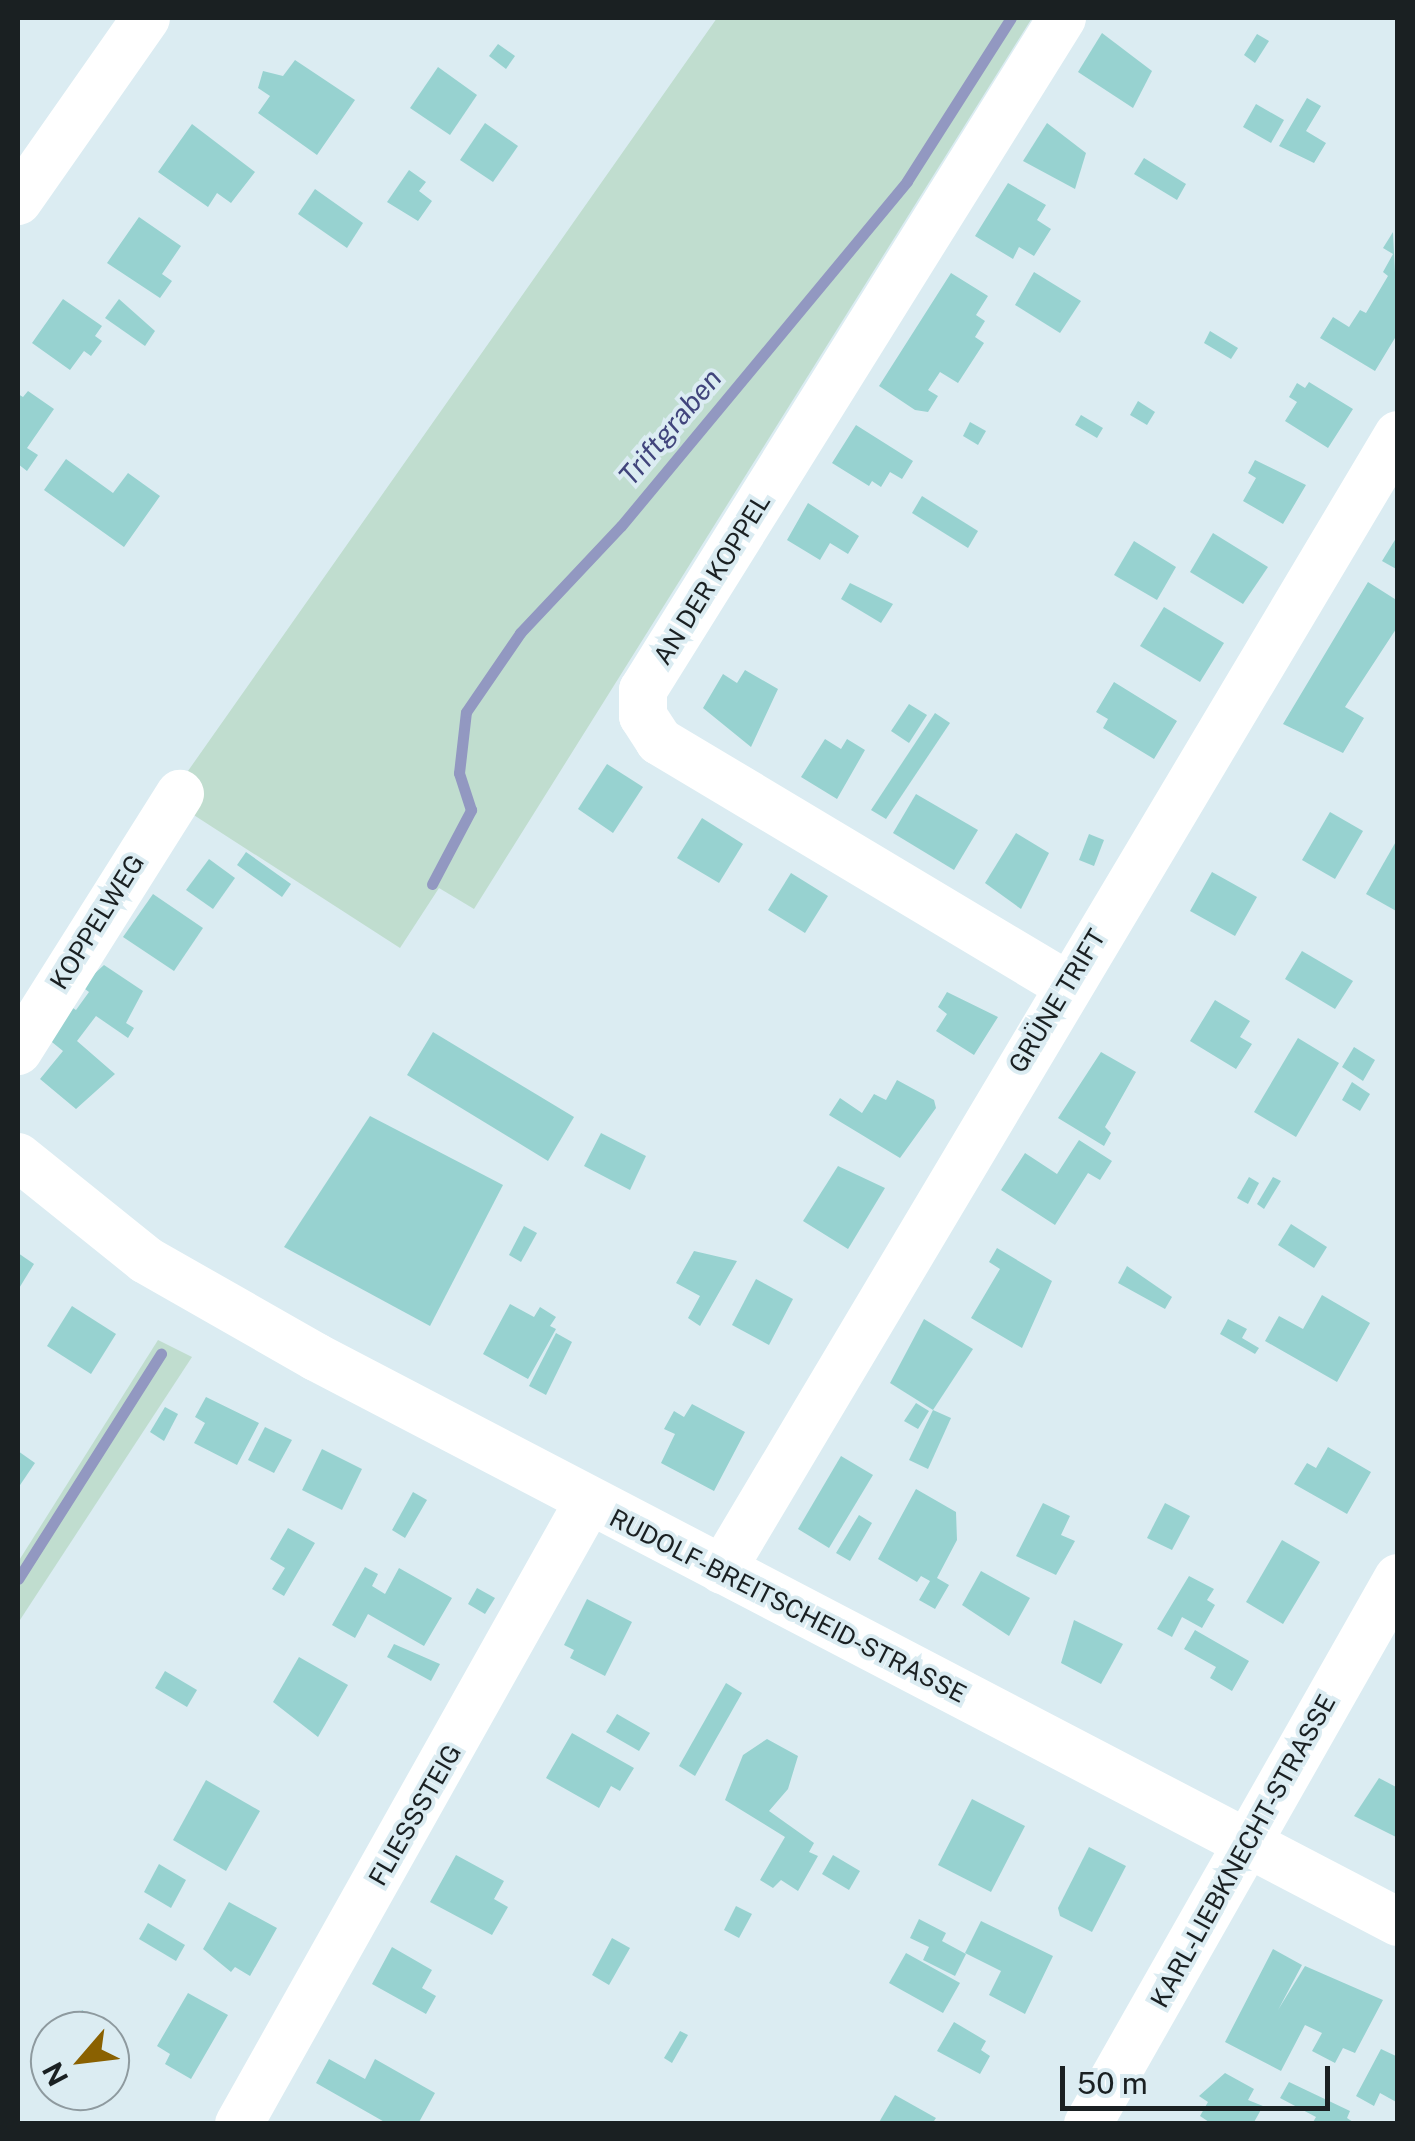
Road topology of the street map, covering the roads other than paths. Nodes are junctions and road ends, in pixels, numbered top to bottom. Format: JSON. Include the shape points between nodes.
{"nodes":[{"id":1,"x":146,"y":18,"type":"edge"},
{"id":2,"x":1062,"y":18,"type":"edge"},
{"id":3,"x":18,"y":201,"type":"edge"},
{"id":4,"x":1398,"y":435,"type":"edge"},
{"id":5,"x":180,"y":794,"type":"dead end"},
{"id":6,"x":1066,"y":985,"type":"junction"},
{"id":7,"x":18,"y":1051,"type":"edge"},
{"id":8,"x":18,"y":1157,"type":"edge"},
{"id":9,"x":587,"y":1504,"type":"junction"},
{"id":10,"x":722,"y":1570,"type":"junction"},
{"id":11,"x":1398,"y":1578,"type":"edge"},
{"id":12,"x":1246,"y":1843,"type":"junction"},
{"id":13,"x":1398,"y":1922,"type":"edge"},
{"id":14,"x":239,"y":2124,"type":"edge"},
{"id":15,"x":1088,"y":2124,"type":"edge"}],
"edges":[{"from":1,"to":3,"type":"street"},
{"from":2,"to":6,"type":"street","name":"AN DER KOPPEL","via":[[643,690],[643,716],[659,741]]},
{"from":4,"to":6,"type":"street","name":"GRÜNE TRIFT"},
{"from":5,"to":7,"type":"street","name":"KOPPELWEG","via":[[119,881]]},
{"from":6,"to":10,"type":"street","name":"GRÜNE TRIFT"},
{"from":8,"to":9,"type":"street","name":"RUDOLF-BREITSCHEID-STRASSE","via":[[184,1283]]},
{"from":9,"to":10,"type":"street","name":"RUDOLF-BREITSCHEID-STRASSE"},
{"from":9,"to":14,"type":"street","name":"FLIESSSTEIG"},
{"from":10,"to":12,"type":"street","name":"RUDOLF-BREITSCHEID-STRASSE"},
{"from":11,"to":12,"type":"street","name":"KARL-LIEBKNECHT-STRASSE"},
{"from":12,"to":13,"type":"street","name":"RUDOLF-BREITSCHEID-STRASSE"},
{"from":12,"to":15,"type":"street","name":"KARL-LIEBKNECHT-STRASSE"}]}
